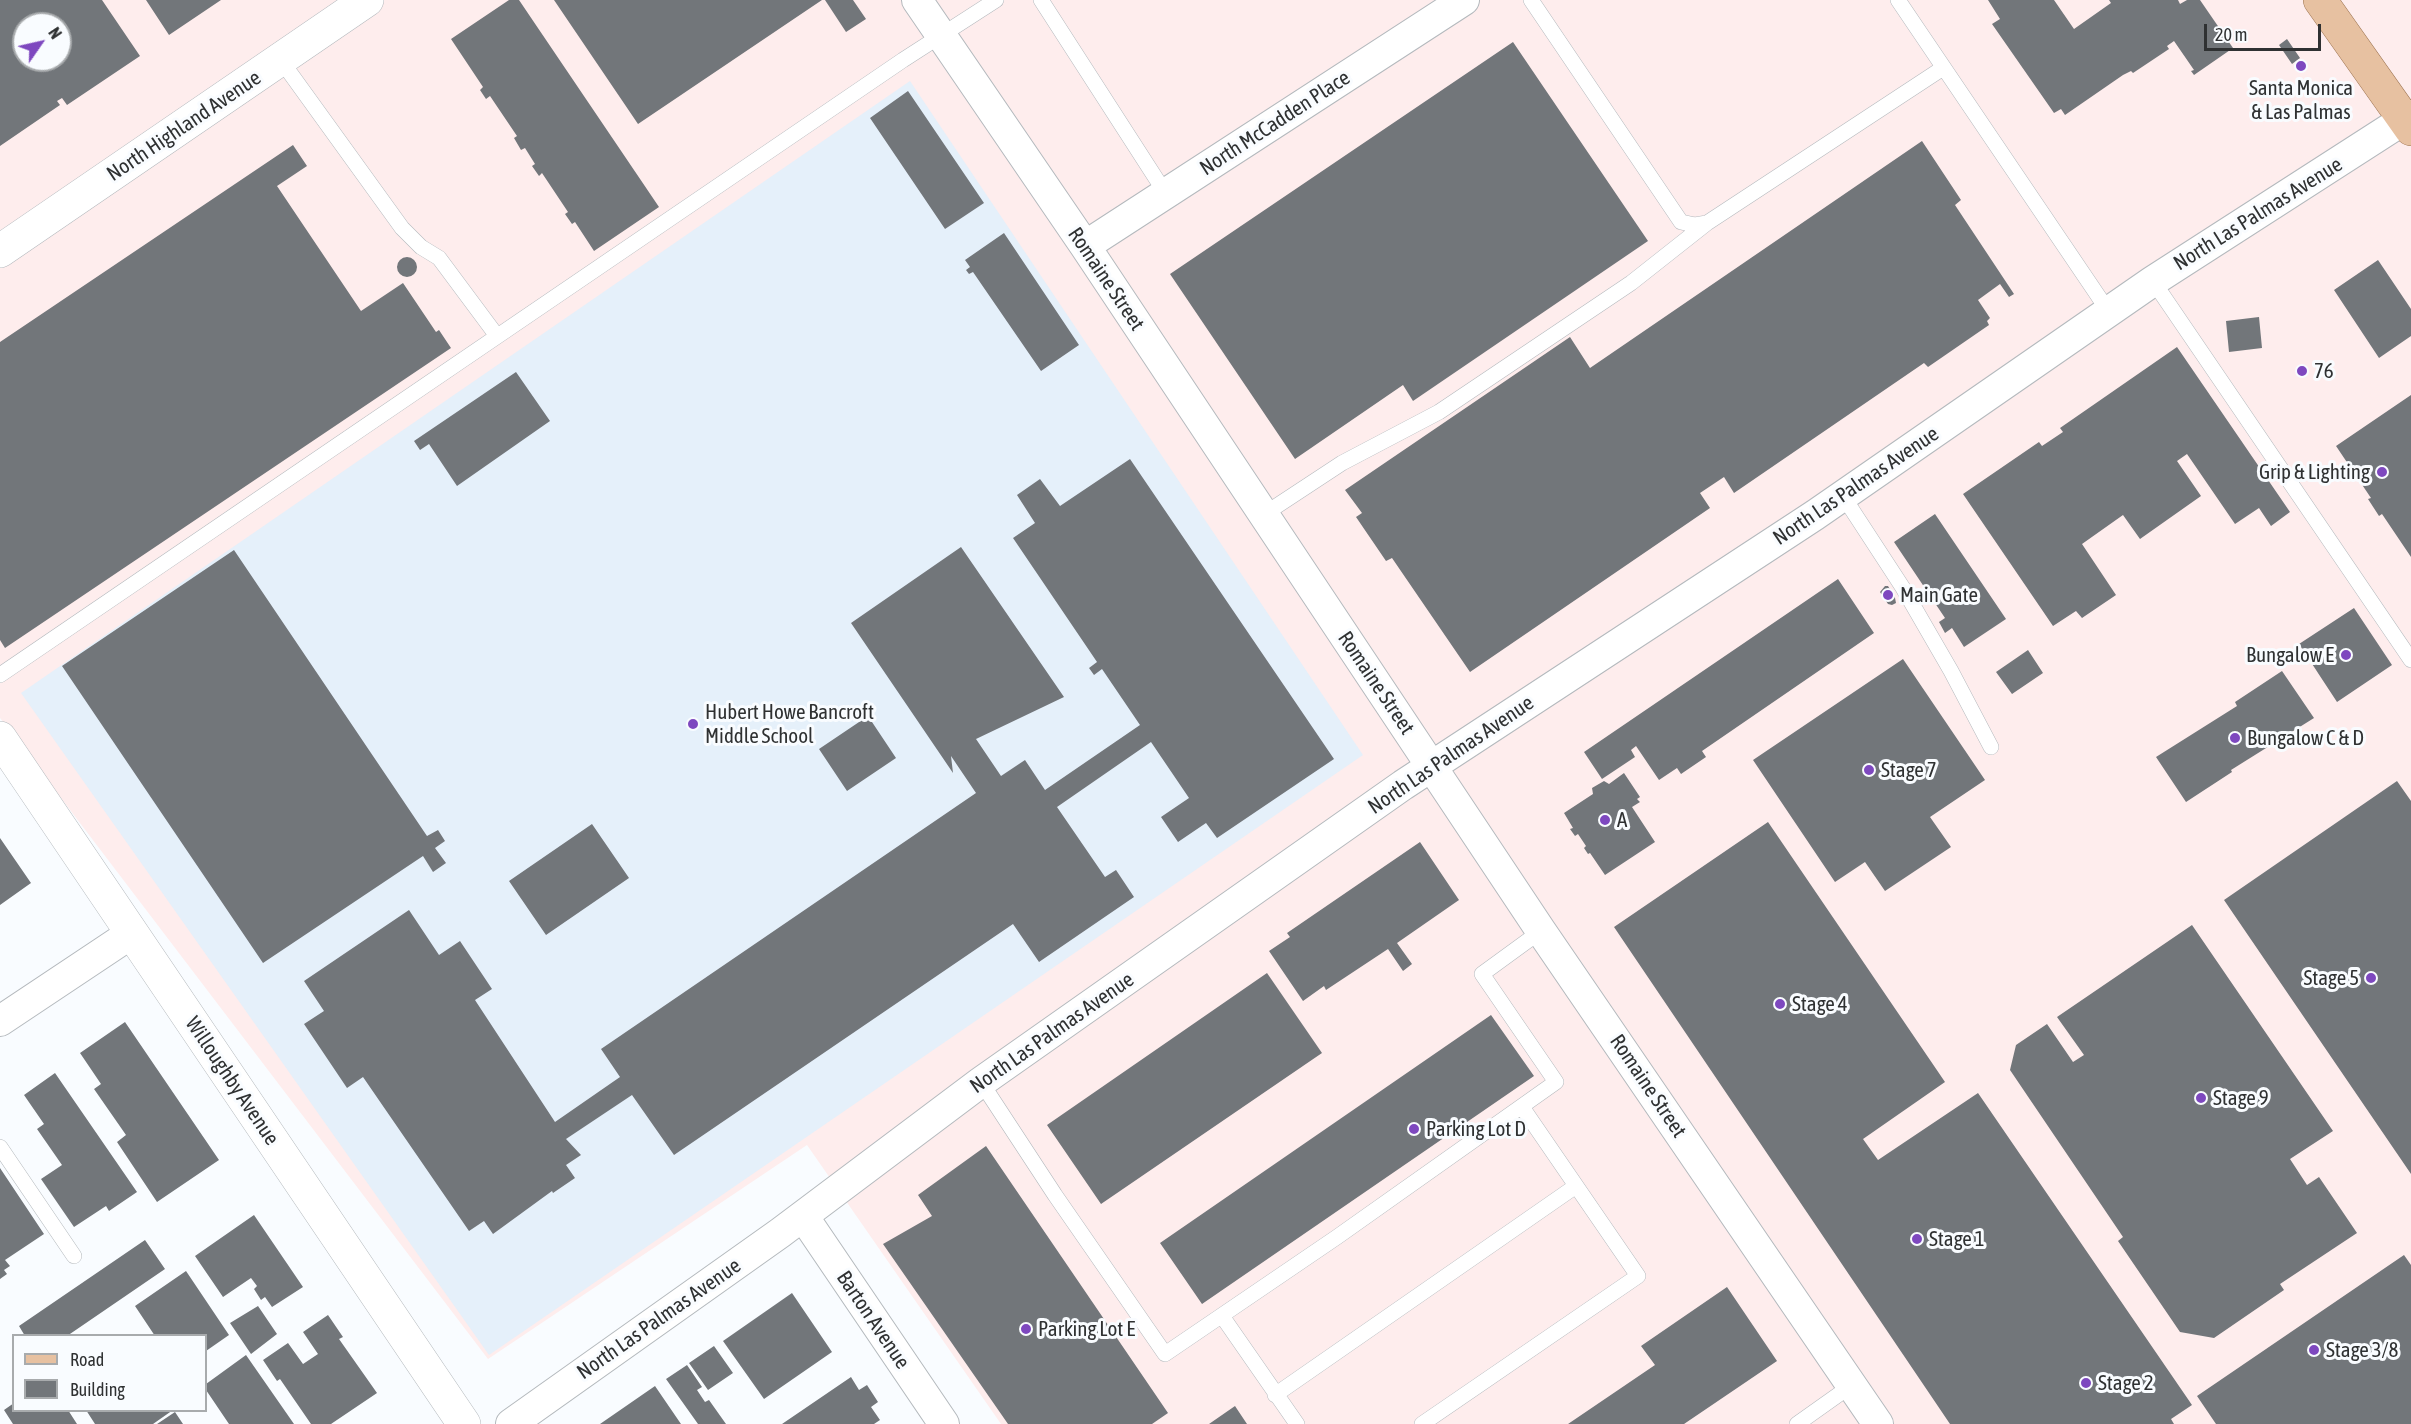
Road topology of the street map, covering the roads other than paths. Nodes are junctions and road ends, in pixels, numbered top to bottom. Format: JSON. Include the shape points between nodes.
{"nodes":[{"id":1,"x":367,"y":0,"type":"edge"},
{"id":2,"x":917,"y":0,"type":"edge"},
{"id":3,"x":996,"y":0,"type":"edge"},
{"id":4,"x":1041,"y":0,"type":"edge"},
{"id":5,"x":1464,"y":0,"type":"edge"},
{"id":6,"x":1531,"y":0,"type":"edge"},
{"id":7,"x":1898,"y":0,"type":"edge"},
{"id":8,"x":2320,"y":0,"type":"edge"},
{"id":9,"x":941,"y":34,"type":"junction"},
{"id":10,"x":280,"y":59,"type":"junction"},
{"id":11,"x":1943,"y":68,"type":"junction"},
{"id":12,"x":2409,"y":121,"type":"edge"},
{"id":13,"x":1166,"y":194,"type":"junction"},
{"id":14,"x":1707,"y":223,"type":"junction"},
{"id":15,"x":1085,"y":246,"type":"junction"},
{"id":16,"x":0,"y":251,"type":"edge"},
{"id":17,"x":2153,"y":281,"type":"junction"},
{"id":18,"x":2109,"y":312,"type":"junction"},
{"id":19,"x":497,"y":336,"type":"junction"},
{"id":20,"x":1842,"y":496,"type":"junction"},
{"id":21,"x":1263,"y":515,"type":"junction"},
{"id":22,"x":2411,"y":660,"type":"edge"},
{"id":23,"x":0,"y":675,"type":"edge"},
{"id":24,"x":0,"y":738,"type":"edge"},
{"id":25,"x":1991,"y":747,"type":"dead end"},
{"id":26,"x":1432,"y":766,"type":"junction"},
{"id":27,"x":1541,"y":931,"type":"junction"},
{"id":28,"x":132,"y":933,"type":"junction"},
{"id":29,"x":0,"y":1021,"type":"edge"},
{"id":30,"x":981,"y":1082,"type":"junction"},
{"id":31,"x":1522,"y":1107,"type":"junction"},
{"id":32,"x":0,"y":1147,"type":"edge"},
{"id":33,"x":1576,"y":1186,"type":"junction"},
{"id":34,"x":803,"y":1216,"type":"junction"},
{"id":35,"x":74,"y":1256,"type":"dead end"},
{"id":36,"x":1222,"y":1316,"type":"junction"},
{"id":37,"x":1852,"y":1385,"type":"junction"},
{"id":38,"x":1275,"y":1395,"type":"junction"},
{"id":39,"x":464,"y":1424,"type":"edge"},
{"id":40,"x":510,"y":1424,"type":"edge"},
{"id":41,"x":944,"y":1424,"type":"edge"},
{"id":42,"x":1297,"y":1424,"type":"edge"},
{"id":43,"x":1422,"y":1424,"type":"edge"},
{"id":44,"x":1797,"y":1424,"type":"edge"},
{"id":45,"x":1878,"y":1424,"type":"edge"}],
"edges":[{"from":1,"to":10,"type":"street","name":"North Highland Avenue"},
{"from":2,"to":9,"type":"street","name":"Romaine Street"},
{"from":3,"to":9,"type":"lane"},
{"from":4,"to":13,"type":"lane"},
{"from":5,"to":13,"type":"street","name":"North McCadden Place"},
{"from":6,"to":14,"type":"lane","via":[[1681,222]]},
{"from":7,"to":11,"type":"lane"},
{"from":8,"to":12,"type":"main road"},
{"from":9,"to":15,"type":"street","name":"Romaine Street"},
{"from":9,"to":19,"type":"lane"},
{"from":10,"to":16,"type":"street","name":"North Highland Avenue"},
{"from":10,"to":19,"type":"lane","via":[[402,228],[439,258]]},
{"from":11,"to":14,"type":"lane"},
{"from":11,"to":18,"type":"lane"},
{"from":12,"to":17,"type":"street","name":"North Las Palmas Avenue"},
{"from":13,"to":15,"type":"street","name":"North McCadden Place"},
{"from":14,"to":21,"type":"lane","via":[[1631,283],[1439,412],[1342,464]]},
{"from":15,"to":21,"type":"street","name":"Romaine Street"},
{"from":17,"to":18,"type":"street","name":"North Las Palmas Avenue"},
{"from":17,"to":22,"type":"lane"},
{"from":18,"to":20,"type":"street","name":"North Las Palmas Avenue"},
{"from":19,"to":23,"type":"lane"},
{"from":20,"to":25,"type":"lane","via":[[1908,597]]},
{"from":20,"to":26,"type":"street","name":"North Las Palmas Avenue"},
{"from":21,"to":26,"type":"street","name":"Romaine Street"},
{"from":24,"to":28,"type":"street","name":"Willoughby Avenue"},
{"from":26,"to":27,"type":"street","name":"Romaine Street"},
{"from":26,"to":30,"type":"street","name":"North Las Palmas Avenue"},
{"from":27,"to":31,"type":"lane","via":[[1482,974],[1556,1082]]},
{"from":27,"to":37,"type":"street","name":"Romaine Street"},
{"from":28,"to":29,"type":"street"},
{"from":28,"to":39,"type":"street","name":"Willoughby Avenue"},
{"from":30,"to":34,"type":"street","name":"North Las Palmas Avenue"},
{"from":30,"to":36,"type":"lane","via":[[1165,1354]]},
{"from":31,"to":33,"type":"lane"},
{"from":31,"to":36,"type":"lane"},
{"from":32,"to":35,"type":"lane"},
{"from":33,"to":38,"type":"lane"},
{"from":33,"to":43,"type":"lane","via":[[1638,1276]]},
{"from":34,"to":40,"type":"street","name":"North Las Palmas Avenue"},
{"from":34,"to":41,"type":"street","name":"Barton Avenue"},
{"from":36,"to":38,"type":"lane"},
{"from":37,"to":44,"type":"lane"},
{"from":37,"to":45,"type":"street","name":"Romaine Street"},
{"from":38,"to":42,"type":"lane"}]}
